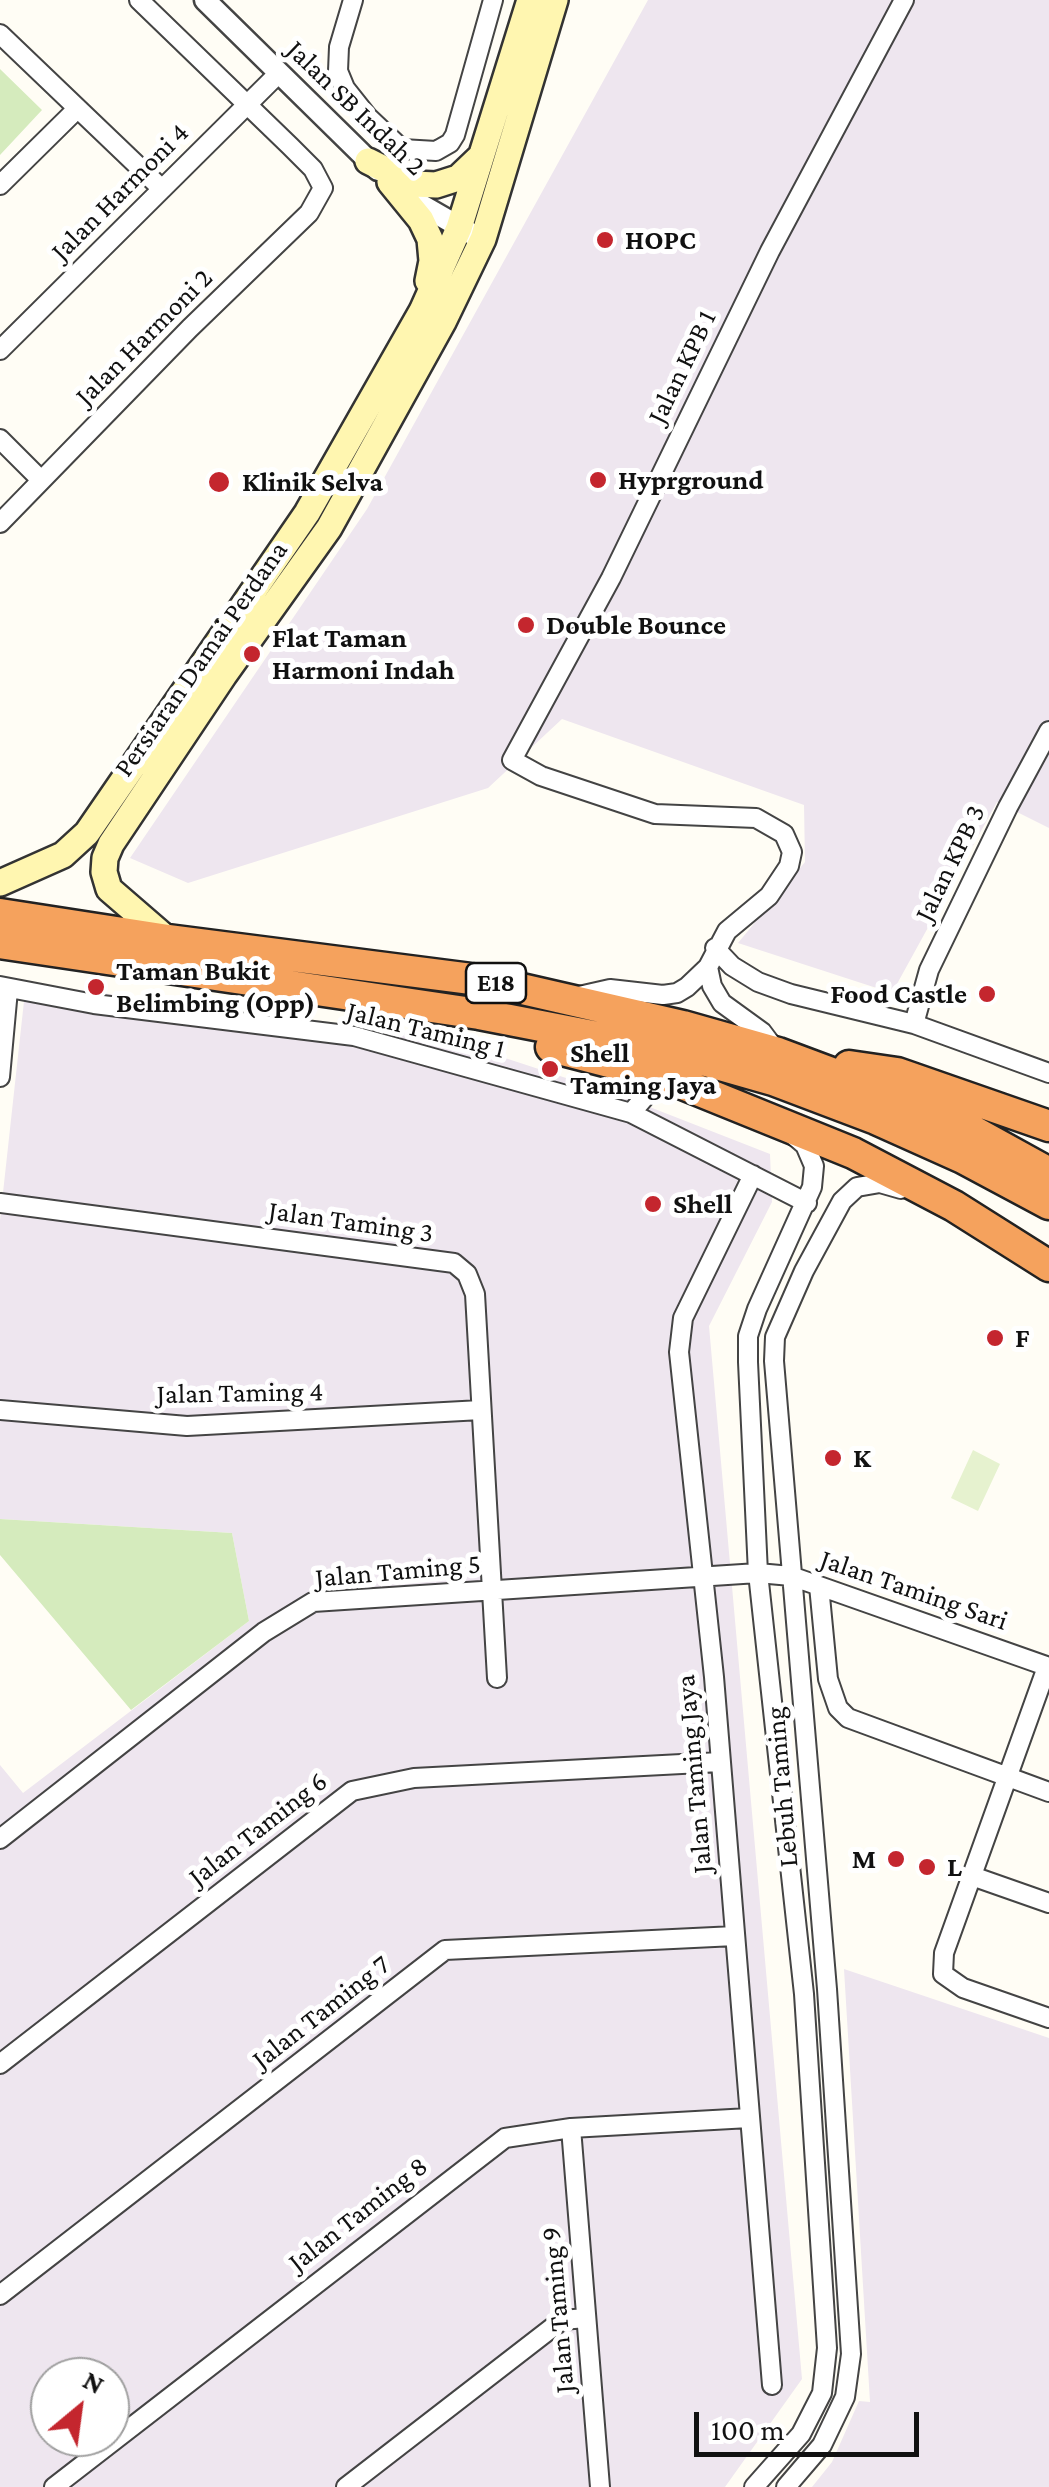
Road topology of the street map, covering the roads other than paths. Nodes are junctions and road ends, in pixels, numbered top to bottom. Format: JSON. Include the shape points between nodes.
{"nodes":[{"id":1,"x":138,"y":0,"type":"edge"},
{"id":2,"x":353,"y":0,"type":"edge"},
{"id":3,"x":493,"y":0,"type":"edge"},
{"id":4,"x":530,"y":0,"type":"edge"},
{"id":5,"x":555,"y":0,"type":"edge"},
{"id":6,"x":904,"y":0,"type":"edge"},
{"id":7,"x":215,"y":4,"type":"edge"},
{"id":8,"x":0,"y":34,"type":"edge"},
{"id":9,"x":279,"y":73,"type":"junction"},
{"id":10,"x":248,"y":104,"type":"junction"},
{"id":11,"x":77,"y":109,"type":"junction"},
{"id":12,"x":368,"y":117,"type":"junction"},
{"id":13,"x":347,"y":140,"type":"junction"},
{"id":14,"x":480,"y":158,"type":"junction"},
{"id":15,"x":368,"y":162,"type":"junction"},
{"id":16,"x":390,"y":182,"type":"junction"},
{"id":17,"x":0,"y":185,"type":"edge"},
{"id":18,"x":162,"y":189,"type":"junction"},
{"id":19,"x":471,"y":234,"type":"junction"},
{"id":20,"x":422,"y":311,"type":"junction"},
{"id":21,"x":0,"y":350,"type":"edge"},
{"id":22,"x":0,"y":439,"type":"edge"},
{"id":23,"x":42,"y":480,"type":"junction"},
{"id":24,"x":0,"y":523,"type":"edge"},
{"id":25,"x":1049,"y":731,"type":"edge"},
{"id":26,"x":0,"y":884,"type":"edge"},
{"id":27,"x":0,"y":914,"type":"edge"},
{"id":28,"x":168,"y":940,"type":"junction"},
{"id":29,"x":0,"y":943,"type":"edge"},
{"id":30,"x":715,"y":948,"type":"junction"},
{"id":31,"x":708,"y":967,"type":"junction"},
{"id":32,"x":4,"y":988,"type":"edge"},
{"id":33,"x":569,"y":998,"type":"junction"},
{"id":34,"x":478,"y":1014,"type":"junction"},
{"id":35,"x":914,"y":1024,"type":"junction"},
{"id":36,"x":778,"y":1053,"type":"junction"},
{"id":37,"x":816,"y":1066,"type":"junction"},
{"id":38,"x":1049,"y":1073,"type":"edge"},
{"id":39,"x":663,"y":1076,"type":"junction"},
{"id":40,"x":0,"y":1077,"type":"edge"},
{"id":41,"x":631,"y":1113,"type":"junction"},
{"id":42,"x":776,"y":1119,"type":"junction"},
{"id":43,"x":1049,"y":1126,"type":"edge"},
{"id":44,"x":1049,"y":1173,"type":"edge"},
{"id":45,"x":753,"y":1175,"type":"junction"},
{"id":46,"x":806,"y":1202,"type":"junction"},
{"id":47,"x":0,"y":1203,"type":"edge"},
{"id":48,"x":1049,"y":1204,"type":"edge"},
{"id":49,"x":954,"y":1206,"type":"junction"},
{"id":50,"x":1049,"y":1266,"type":"edge"},
{"id":51,"x":0,"y":1410,"type":"edge"},
{"id":52,"x":482,"y":1410,"type":"junction"},
{"id":53,"x":758,"y":1573,"type":"junction"},
{"id":54,"x":791,"y":1576,"type":"junction"},
{"id":55,"x":704,"y":1578,"type":"junction"},
{"id":56,"x":819,"y":1586,"type":"junction"},
{"id":57,"x":492,"y":1591,"type":"junction"},
{"id":58,"x":1048,"y":1667,"type":"edge"},
{"id":59,"x":496,"y":1678,"type":"dead end"},
{"id":60,"x":720,"y":1762,"type":"junction"},
{"id":61,"x":1008,"y":1777,"type":"junction"},
{"id":62,"x":1049,"y":1792,"type":"edge"},
{"id":63,"x":0,"y":1839,"type":"edge"},
{"id":64,"x":972,"y":1876,"type":"junction"},
{"id":65,"x":1049,"y":1903,"type":"edge"},
{"id":66,"x":736,"y":1936,"type":"junction"},
{"id":67,"x":1049,"y":2018,"type":"edge"},
{"id":68,"x":0,"y":2064,"type":"edge"},
{"id":69,"x":748,"y":2118,"type":"junction"},
{"id":70,"x":571,"y":2128,"type":"junction"},
{"id":71,"x":2,"y":2290,"type":"edge"},
{"id":72,"x":586,"y":2318,"type":"junction"},
{"id":73,"x":772,"y":2385,"type":"dead end"},
{"id":74,"x":54,"y":2487,"type":"edge"},
{"id":75,"x":346,"y":2487,"type":"edge"},
{"id":76,"x":600,"y":2487,"type":"edge"},
{"id":77,"x":754,"y":2487,"type":"edge"},
{"id":78,"x":786,"y":2487,"type":"edge"}],
"edges":[{"from":1,"to":10,"type":"street"},
{"from":2,"to":12,"type":"street","via":[[338,71]]},
{"from":3,"to":12,"type":"street","via":[[450,143],[436,151],[402,149]]},
{"from":4,"to":14,"type":"main road"},
{"from":5,"to":19,"type":"main road"},
{"from":6,"to":30,"type":"street","name":"Jalan KPB 1","via":[[512,760],[656,814],[756,818],[784,834],[792,852],[781,881]]},
{"from":7,"to":9,"type":"street","name":"Jalan SB Indah 2"},
{"from":8,"to":11,"type":"street"},
{"from":9,"to":10,"type":"street","name":"Jalan Harmoni 4"},
{"from":9,"to":13,"type":"street","name":"Jalan SB Indah 2"},
{"from":10,"to":18,"type":"street","name":"Jalan Harmoni 4"},
{"from":10,"to":23,"type":"street","name":"Jalan Harmoni 2","via":[[323,188],[309,213]]},
{"from":11,"to":17,"type":"street"},
{"from":11,"to":18,"type":"street"},
{"from":12,"to":13,"type":"street"},
{"from":13,"to":15,"type":"street","name":"Jalan SB Indah 2"},
{"from":14,"to":15,"type":"main road","via":[[458,178],[436,185],[414,184]]},
{"from":14,"to":19,"type":"main road"},
{"from":15,"to":16,"type":"street","name":"Jalan SB Indah 2"},
{"from":16,"to":19,"type":"street","name":"Jalan SB Indah 2"},
{"from":16,"to":20,"type":"main road","via":[[430,239]]},
{"from":18,"to":21,"type":"street","name":"Jalan Harmoni 4"},
{"from":19,"to":20,"type":"main road","name":"Persiaran Damai Perdana"},
{"from":19,"to":28,"type":"main road","name":"Persiaran Damai Perdana","via":[[443,322],[329,528],[111,844],[104,872],[109,889]]},
{"from":20,"to":26,"type":"main road","name":"Persiaran Damai Perdana","via":[[307,513],[101,816],[63,855]]},
{"from":22,"to":23,"type":"street"},
{"from":23,"to":24,"type":"street","name":"Jalan Harmoni 2"},
{"from":25,"to":35,"type":"street","name":"Jalan KPB 3","via":[[929,970]]},
{"from":27,"to":28,"type":"highway","number":"E18"},
{"from":28,"to":33,"type":"highway","number":"E18","via":[[487,981]]},
{"from":29,"to":34,"type":"highway","number":"E18"},
{"from":30,"to":31,"type":"street"},
{"from":30,"to":35,"type":"street","via":[[732,966],[775,988]]},
{"from":31,"to":33,"type":"street","via":[[677,994],[610,990]]},
{"from":31,"to":36,"type":"street","via":[[722,1003],[762,1032]]},
{"from":32,"to":40,"type":"street"},
{"from":32,"to":41,"type":"street","name":"Jalan Taming 1","via":[[354,1036]]},
{"from":33,"to":36,"type":"highway","number":"E18"},
{"from":34,"to":39,"type":"highway","via":[[552,1048]]},
{"from":34,"to":48,"type":"highway","number":"E18","via":[[676,1052],[773,1080],[876,1118]]},
{"from":35,"to":38,"type":"street"},
{"from":36,"to":37,"type":"highway","number":"E18"},
{"from":37,"to":43,"type":"highway","via":[[897,1072]]},
{"from":37,"to":44,"type":"highway","number":"E18","via":[[974,1132]]},
{"from":39,"to":41,"type":"street"},
{"from":39,"to":42,"type":"highway"},
{"from":41,"to":45,"type":"street","name":"Jalan Taming 1"},
{"from":42,"to":46,"type":"street","name":"Lebuh Taming","via":[[805,1145],[814,1166]]},
{"from":42,"to":49,"type":"highway"},
{"from":45,"to":46,"type":"street","name":"Jalan Taming 1"},
{"from":45,"to":55,"type":"street","name":"Jalan Taming Jaya","via":[[683,1318],[680,1352]]},
{"from":46,"to":53,"type":"street","name":"Lebuh Taming","via":[[748,1336]]},
{"from":47,"to":52,"type":"street","name":"Jalan Taming 3","via":[[454,1263],[475,1294]]},
{"from":49,"to":50,"type":"highway"},
{"from":49,"to":54,"type":"street","name":"Lebuh Taming","via":[[880,1183],[858,1187],[831,1217],[781,1318],[774,1360]]},
{"from":51,"to":52,"type":"street","name":"Jalan Taming 4","via":[[187,1426]]},
{"from":52,"to":57,"type":"street","name":"Jalan Taming 3"},
{"from":53,"to":54,"type":"street","name":"Jalan Taming Sari"},
{"from":53,"to":55,"type":"street","name":"Jalan Taming 5"},
{"from":53,"to":77,"type":"street","name":"Lebuh Taming","via":[[804,1994],[826,2348],[822,2393],[801,2434]]},
{"from":54,"to":56,"type":"street","name":"Jalan Taming Sari"},
{"from":54,"to":78,"type":"street","name":"Lebuh Taming","via":[[850,2354],[845,2398],[822,2445]]},
{"from":55,"to":57,"type":"street","name":"Jalan Taming 5"},
{"from":55,"to":60,"type":"street","name":"Jalan Taming Jaya"},
{"from":56,"to":58,"type":"street","name":"Jalan Taming Sari"},
{"from":56,"to":61,"type":"street","via":[[828,1679],[838,1708],[848,1718]]},
{"from":57,"to":59,"type":"street","name":"Jalan Taming 3"},
{"from":57,"to":63,"type":"street","name":"Jalan Taming 5","via":[[302,1608]]},
{"from":58,"to":61,"type":"street"},
{"from":60,"to":66,"type":"street","name":"Jalan Taming Jaya"},
{"from":60,"to":68,"type":"street","name":"Jalan Taming 6","via":[[414,1778],[352,1791]]},
{"from":61,"to":62,"type":"street"},
{"from":61,"to":64,"type":"street"},
{"from":64,"to":65,"type":"street"},
{"from":64,"to":67,"type":"street","via":[[944,1952],[943,1974],[963,1988]]},
{"from":66,"to":69,"type":"street","name":"Jalan Taming Jaya"},
{"from":66,"to":71,"type":"street","name":"Jalan Taming 7","via":[[445,1950]]},
{"from":69,"to":70,"type":"street","name":"Jalan Taming 8"},
{"from":69,"to":73,"type":"street","name":"Jalan Taming Jaya"},
{"from":70,"to":72,"type":"street","name":"Jalan Taming 9"},
{"from":70,"to":74,"type":"street","name":"Jalan Taming 8","via":[[505,2138]]},
{"from":72,"to":75,"type":"street","via":[[562,2320]]},
{"from":72,"to":76,"type":"street","name":"Jalan Taming 9"}]}
